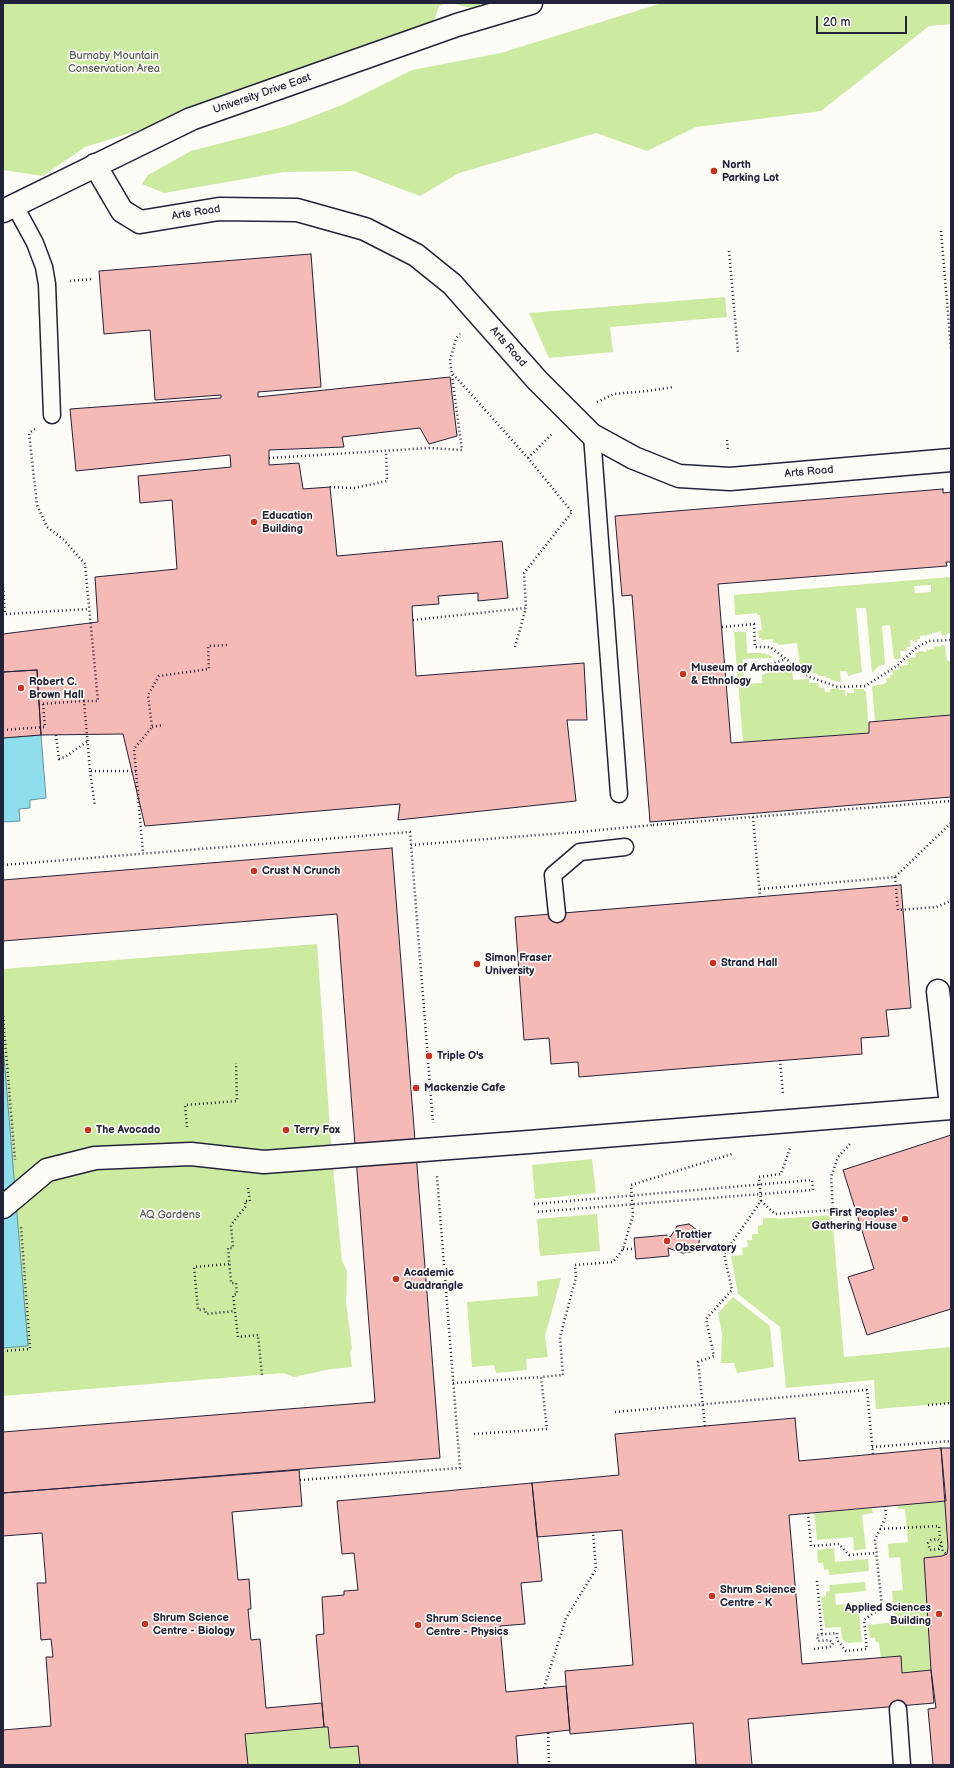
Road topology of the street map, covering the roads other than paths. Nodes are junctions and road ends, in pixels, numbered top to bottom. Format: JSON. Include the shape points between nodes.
{"nodes":[{"id":1,"x":531,"y":3,"type":"edge"},
{"id":2,"x":95,"y":165,"type":"junction"},
{"id":3,"x":9,"y":209,"type":"edge"},
{"id":4,"x":52,"y":415,"type":"dead end"},
{"id":5,"x":592,"y":435,"type":"junction"},
{"id":6,"x":951,"y":460,"type":"edge"},
{"id":7,"x":620,"y":794,"type":"dead end"},
{"id":8,"x":625,"y":847,"type":"dead end"},
{"id":9,"x":557,"y":914,"type":"dead end"},
{"id":10,"x":938,"y":991,"type":"dead end"},
{"id":11,"x":951,"y":1107,"type":"edge"},
{"id":12,"x":9,"y":1202,"type":"edge"},
{"id":13,"x":898,"y":1710,"type":"dead end"},
{"id":14,"x":902,"y":1765,"type":"edge"}],
"edges":[{"from":1,"to":2,"type":"street","name":"University Drive East","via":[[457,25],[191,119]]},
{"from":2,"to":3,"type":"street","name":"University Drive East"},
{"from":2,"to":5,"type":"street","name":"Arts Road","via":[[122,211],[140,222],[219,208],[297,210],[365,229],[416,256],[452,284],[537,380]]},
{"from":3,"to":4,"type":"lane","via":[[35,243],[44,267]]},
{"from":5,"to":6,"type":"street","name":"Arts Road","via":[[634,458],[678,476],[730,479]]},
{"from":5,"to":7,"type":"lane"},
{"from":8,"to":9,"type":"lane","via":[[580,852],[553,875]]},
{"from":10,"to":11,"type":"street"},
{"from":11,"to":12,"type":"street","via":[[264,1162],[191,1154],[95,1158],[47,1170]]},
{"from":13,"to":14,"type":"lane"}]}
